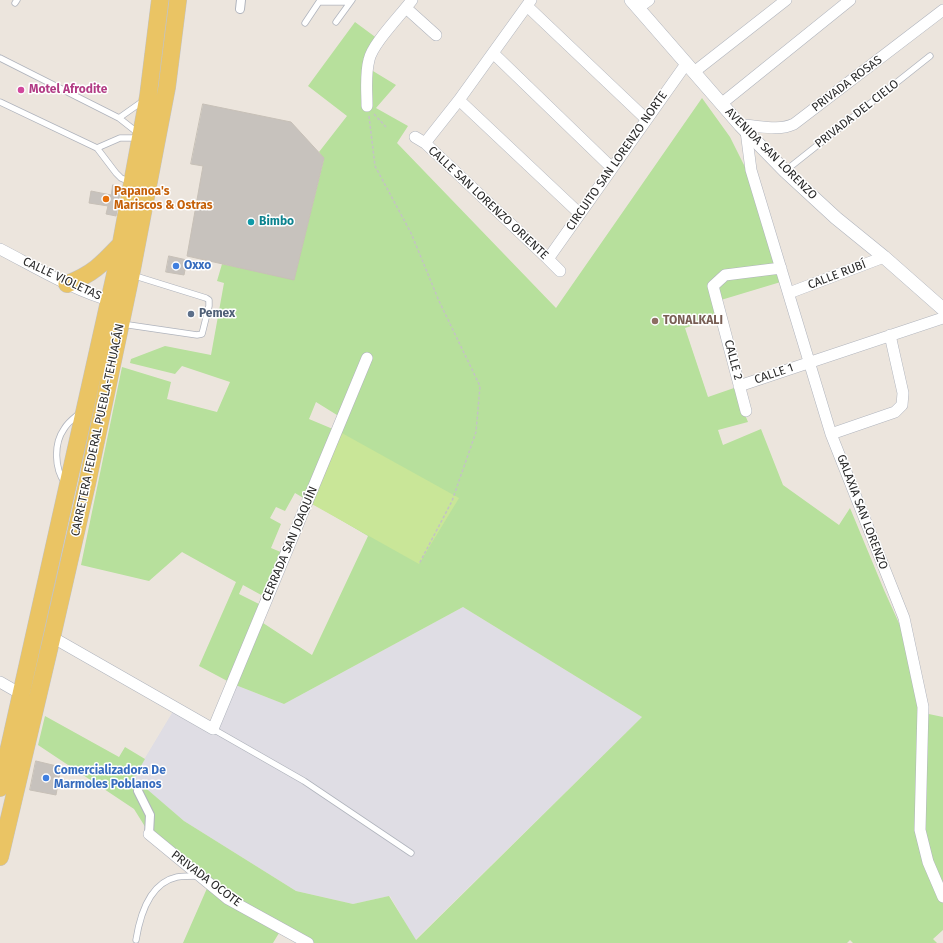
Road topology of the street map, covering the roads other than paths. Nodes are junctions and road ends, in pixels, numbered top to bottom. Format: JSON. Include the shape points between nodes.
{"nodes":[{"id":1,"x":160,"y":0,"type":"edge"},
{"id":2,"x":178,"y":0,"type":"edge"},
{"id":3,"x":241,"y":0,"type":"edge"},
{"id":4,"x":649,"y":0,"type":"edge"},
{"id":5,"x":786,"y":0,"type":"edge"},
{"id":6,"x":850,"y":0,"type":"edge"},
{"id":7,"x":351,"y":1,"type":"edge"},
{"id":8,"x":529,"y":3,"type":"edge"},
{"id":9,"x":409,"y":4,"type":"edge"},
{"id":10,"x":635,"y":4,"type":"edge"},
{"id":11,"x":240,"y":9,"type":"dead end"},
{"id":12,"x":943,"y":10,"type":"edge"},
{"id":13,"x":336,"y":22,"type":"dead end"},
{"id":14,"x":305,"y":23,"type":"dead end"},
{"id":15,"x":436,"y":35,"type":"dead end"},
{"id":16,"x":493,"y":53,"type":"junction"},
{"id":17,"x":930,"y":56,"type":"dead end"},
{"id":18,"x":0,"y":58,"type":"edge"},
{"id":19,"x":690,"y":68,"type":"junction"},
{"id":20,"x":148,"y":97,"type":"junction"},
{"id":21,"x":459,"y":100,"type":"junction"},
{"id":22,"x":0,"y":102,"type":"edge"},
{"id":23,"x":722,"y":104,"type":"junction"},
{"id":24,"x":368,"y":106,"type":"road end"},
{"id":25,"x":119,"y":118,"type":"junction"},
{"id":26,"x":646,"y":119,"type":"junction"},
{"id":27,"x":743,"y":128,"type":"junction"},
{"id":28,"x":141,"y":137,"type":"junction"},
{"id":29,"x":415,"y":137,"type":"dead end"},
{"id":30,"x":425,"y":144,"type":"junction"},
{"id":31,"x":97,"y":148,"type":"junction"},
{"id":32,"x":612,"y":168,"type":"junction"},
{"id":33,"x":785,"y":171,"type":"junction"},
{"id":34,"x":133,"y":183,"type":"junction"},
{"id":35,"x":580,"y":214,"type":"junction"},
{"id":36,"x":121,"y":244,"type":"junction"},
{"id":37,"x":0,"y":250,"type":"edge"},
{"id":38,"x":884,"y":257,"type":"junction"},
{"id":39,"x":548,"y":259,"type":"junction"},
{"id":40,"x":781,"y":268,"type":"junction"},
{"id":41,"x":560,"y":271,"type":"dead end"},
{"id":42,"x":124,"y":272,"type":"junction"},
{"id":43,"x":67,"y":284,"type":"junction"},
{"id":44,"x":789,"y":293,"type":"junction"},
{"id":45,"x":108,"y":300,"type":"junction"},
{"id":46,"x":125,"y":304,"type":"junction"},
{"id":47,"x":943,"y":309,"type":"edge"},
{"id":48,"x":943,"y":318,"type":"edge"},
{"id":49,"x":112,"y":322,"type":"junction"},
{"id":50,"x":890,"y":335,"type":"junction"},
{"id":51,"x":367,"y":358,"type":"dead end"},
{"id":52,"x":809,"y":362,"type":"junction"},
{"id":53,"x":739,"y":386,"type":"junction"},
{"id":54,"x":746,"y":411,"type":"dead end"},
{"id":55,"x":831,"y":434,"type":"junction"},
{"id":56,"x":52,"y":637,"type":"junction"},
{"id":57,"x":0,"y":682,"type":"edge"},
{"id":58,"x":22,"y":694,"type":"junction"},
{"id":59,"x":213,"y":729,"type":"junction"},
{"id":60,"x":1,"y":778,"type":"edge"},
{"id":61,"x":138,"y":792,"type":"dead end"},
{"id":62,"x":149,"y":834,"type":"joint"},
{"id":63,"x":411,"y":853,"type":"dead end"},
{"id":64,"x":0,"y":857,"type":"edge"},
{"id":65,"x":199,"y":876,"type":"junction"},
{"id":66,"x":943,"y":897,"type":"edge"},
{"id":67,"x":136,"y":940,"type":"dead end"},
{"id":68,"x":308,"y":943,"type":"edge"}],
"edges":[{"from":1,"to":20,"type":"main road","name":"CARRETERA FEDERAL PUEBLA-TEHUACÁN"},
{"from":2,"to":42,"type":"main road","name":"CARRETERA FEDERAL PUEBLA-TEHUACÁN","via":[[167,87]]},
{"from":3,"to":11,"type":"street"},
{"from":4,"to":10,"type":"street"},
{"from":5,"to":19,"type":"street","name":"CIRCUITO SAN LORENZO NORTE"},
{"from":6,"to":23,"type":"street"},
{"from":7,"to":13,"type":"lane"},
{"from":7,"to":14,"type":"lane","via":[[319,2]]},
{"from":8,"to":16,"type":"street"},
{"from":8,"to":26,"type":"street"},
{"from":9,"to":15,"type":"street"},
{"from":9,"to":24,"type":"street","via":[[369,58]]},
{"from":10,"to":19,"type":"street","name":"AVENIDA SAN LORENZO"},
{"from":12,"to":27,"type":"street","name":"PRIVADA ROSAS","via":[[794,124],[786,128],[755,125]]},
{"from":16,"to":21,"type":"street"},
{"from":16,"to":32,"type":"street"},
{"from":17,"to":33,"type":"lane","name":"PRIVADA DEL CIELO"},
{"from":18,"to":25,"type":"lane"},
{"from":19,"to":23,"type":"street","name":"AVENIDA SAN LORENZO"},
{"from":19,"to":26,"type":"street","name":"CIRCUITO SAN LORENZO NORTE"},
{"from":20,"to":25,"type":"lane"},
{"from":20,"to":28,"type":"main road","name":"CARRETERA FEDERAL PUEBLA-TEHUACÁN"},
{"from":21,"to":30,"type":"street"},
{"from":21,"to":35,"type":"street"},
{"from":22,"to":31,"type":"lane"},
{"from":23,"to":27,"type":"street","name":"AVENIDA SAN LORENZO"},
{"from":25,"to":28,"type":"lane"},
{"from":26,"to":32,"type":"street","name":"CIRCUITO SAN LORENZO NORTE"},
{"from":27,"to":33,"type":"street","name":"AVENIDA SAN LORENZO"},
{"from":27,"to":40,"type":"street","name":"GALAXIA SAN LORENZO","via":[[751,170]]},
{"from":28,"to":31,"type":"lane","via":[[120,138]]},
{"from":28,"to":34,"type":"main road","name":"CARRETERA FEDERAL PUEBLA-TEHUACÁN"},
{"from":29,"to":30,"type":"street","name":"CALLE SAN LORENZO ORIENTE"},
{"from":30,"to":39,"type":"street","name":"CALLE SAN LORENZO ORIENTE"},
{"from":31,"to":34,"type":"lane","via":[[121,178]]},
{"from":32,"to":35,"type":"street","name":"CIRCUITO SAN LORENZO NORTE"},
{"from":33,"to":38,"type":"street","name":"AVENIDA SAN LORENZO","via":[[836,218]]},
{"from":34,"to":36,"type":"main road","name":"CARRETERA FEDERAL PUEBLA-TEHUACÁN"},
{"from":35,"to":39,"type":"street","name":"CIRCUITO SAN LORENZO NORTE"},
{"from":36,"to":42,"type":"main road","name":"CARRETERA FEDERAL PUEBLA-TEHUACÁN"},
{"from":36,"to":43,"type":"main road","via":[[99,267],[81,279]]},
{"from":37,"to":43,"type":"street","name":"CALLE VIOLETAS"},
{"from":38,"to":44,"type":"street","name":"CALLE RUBÍ"},
{"from":38,"to":47,"type":"street","name":"AVENIDA SAN LORENZO"},
{"from":39,"to":41,"type":"street","name":"CALLE SAN LORENZO ORIENTE"},
{"from":40,"to":44,"type":"street","name":"GALAXIA SAN LORENZO"},
{"from":40,"to":53,"type":"street","name":"CALLE 2","via":[[725,275],[713,286]]},
{"from":42,"to":45,"type":"main road","name":"CARRETERA FEDERAL PUEBLA-TEHUACÁN"},
{"from":42,"to":46,"type":"main road","name":"CARRETERA FEDERAL PUEBLA-TEHUACÁN"},
{"from":42,"to":49,"type":"lane","via":[[206,298],[210,306],[202,334],[197,335]]},
{"from":43,"to":45,"type":"street","name":"CALLE VIOLETAS"},
{"from":44,"to":52,"type":"street","name":"GALAXIA SAN LORENZO"},
{"from":45,"to":46,"type":"street","name":"CALLE VIOLETAS"},
{"from":45,"to":49,"type":"main road","name":"CARRETERA FEDERAL PUEBLA-TEHUACÁN"},
{"from":46,"to":49,"type":"main road","name":"CARRETERA FEDERAL PUEBLA-TEHUACÁN"},
{"from":48,"to":50,"type":"street","name":"CALLE 1"},
{"from":49,"to":56,"type":"main road","name":"CARRETERA FEDERAL PUEBLA-TEHUACÁN"},
{"from":49,"to":58,"type":"main road","name":"CARRETERA FEDERAL PUEBLA-TEHUACÁN","via":[[85,409]]},
{"from":50,"to":52,"type":"street","name":"CALLE 1"},
{"from":50,"to":55,"type":"street","via":[[903,393],[902,405],[895,412]]},
{"from":51,"to":59,"type":"street","name":"CERRADA SAN JOAQUÍN"},
{"from":52,"to":53,"type":"street","name":"CALLE 1"},
{"from":52,"to":55,"type":"street","name":"GALAXIA SAN LORENZO"},
{"from":53,"to":54,"type":"street","name":"CALLE 2"},
{"from":55,"to":66,"type":"street","name":"GALAXIA SAN LORENZO","via":[[904,618],[923,707],[920,830],[928,862]]},
{"from":56,"to":59,"type":"street"},
{"from":56,"to":64,"type":"main road","name":"CARRETERA FEDERAL PUEBLA-TEHUACÁN"},
{"from":57,"to":58,"type":"street"},
{"from":58,"to":60,"type":"main road","name":"CARRETERA FEDERAL PUEBLA-TEHUACÁN"},
{"from":59,"to":63,"type":"lane","via":[[304,781]]},
{"from":61,"to":62,"type":"street","via":[[150,815]]},
{"from":62,"to":65,"type":"street","name":"PRIVADA OCOTE"},
{"from":65,"to":67,"type":"lane","via":[[177,877],[164,882],[154,892],[145,904]]},
{"from":65,"to":68,"type":"street","name":"PRIVADA OCOTE","via":[[228,899]]}]}
